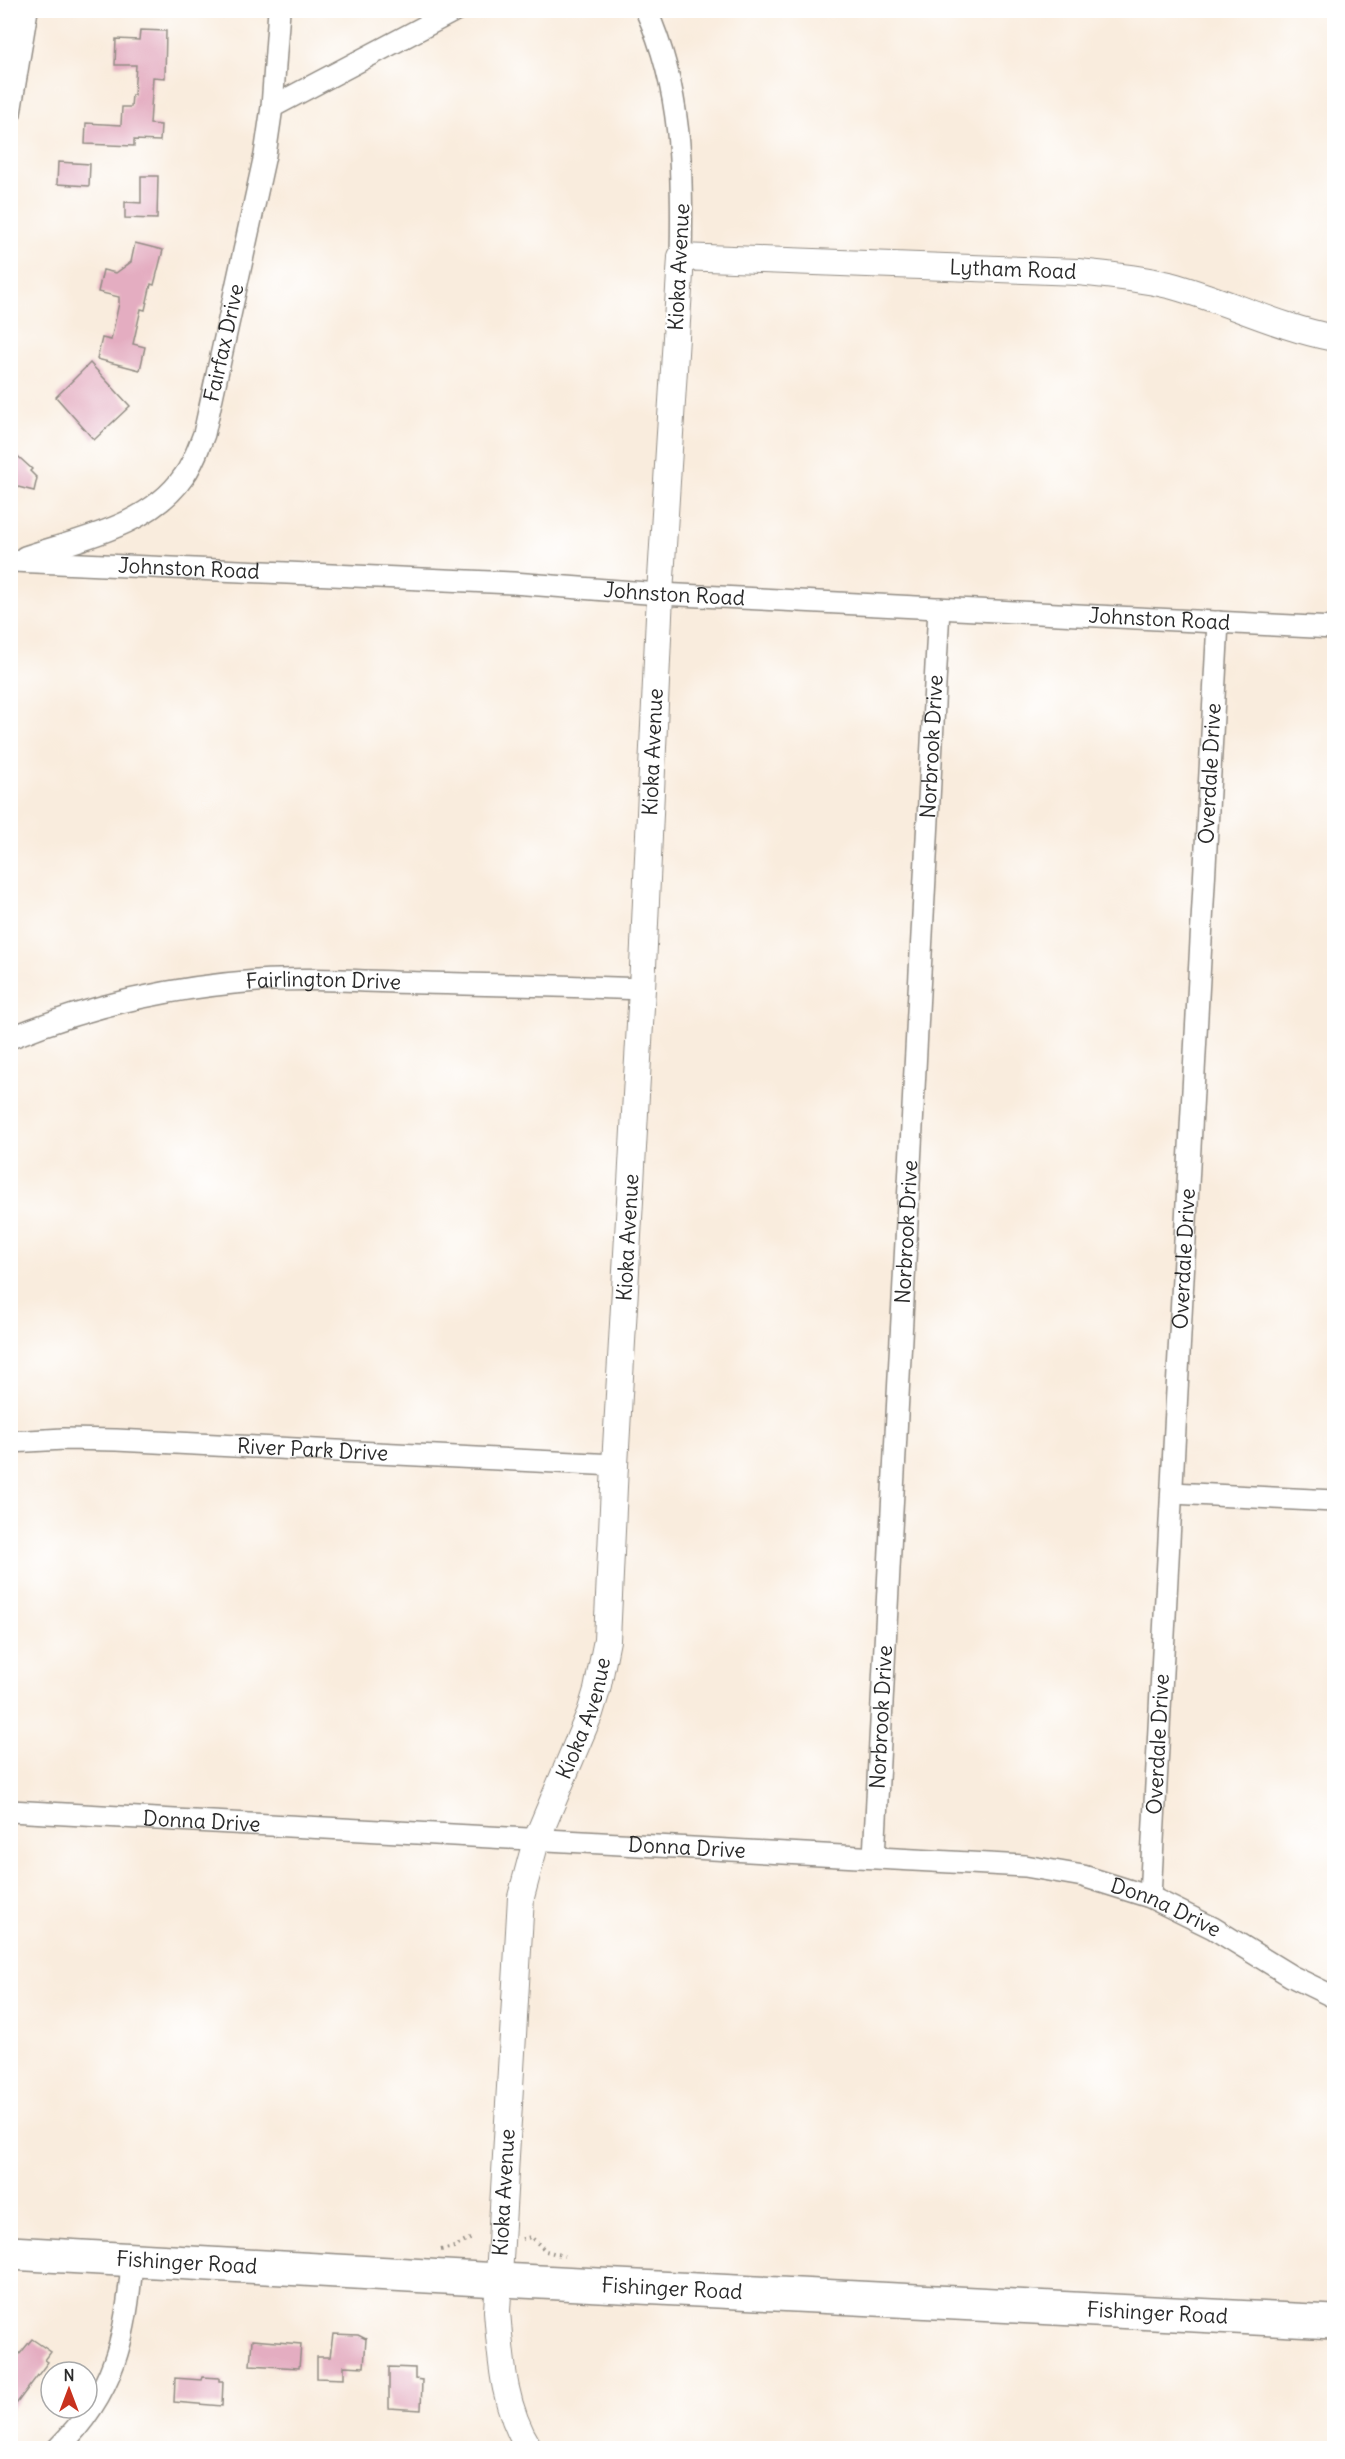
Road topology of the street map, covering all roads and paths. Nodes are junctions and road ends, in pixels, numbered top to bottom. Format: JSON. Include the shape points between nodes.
{"nodes":[{"id":1,"x":27,"y":10,"type":"edge"},
{"id":2,"x":279,"y":10,"type":"edge"},
{"id":3,"x":456,"y":10,"type":"edge"},
{"id":4,"x":646,"y":10,"type":"edge"},
{"id":5,"x":272,"y":107,"type":"junction"},
{"id":6,"x":10,"y":114,"type":"edge"},
{"id":7,"x":681,"y":257,"type":"junction"},
{"id":8,"x":1335,"y":338,"type":"edge"},
{"id":9,"x":12,"y":561,"type":"edge"},
{"id":10,"x":660,"y":594,"type":"junction"},
{"id":11,"x":939,"y":608,"type":"junction"},
{"id":12,"x":1218,"y":622,"type":"junction"},
{"id":13,"x":1335,"y":628,"type":"edge"},
{"id":14,"x":642,"y":989,"type":"junction"},
{"id":15,"x":10,"y":1038,"type":"edge"},
{"id":16,"x":10,"y":1442,"type":"edge"},
{"id":17,"x":615,"y":1465,"type":"junction"},
{"id":18,"x":1172,"y":1493,"type":"junction"},
{"id":19,"x":1335,"y":1501,"type":"edge"},
{"id":20,"x":10,"y":1811,"type":"edge"},
{"id":21,"x":536,"y":1841,"type":"junction"},
{"id":22,"x":874,"y":1857,"type":"junction"},
{"id":23,"x":1150,"y":1897,"type":"junction"},
{"id":24,"x":1335,"y":1997,"type":"edge"},
{"id":25,"x":10,"y":2253,"type":"edge"},
{"id":26,"x":132,"y":2259,"type":"junction"},
{"id":27,"x":499,"y":2280,"type":"junction"},
{"id":28,"x":1335,"y":2322,"type":"edge"},
{"id":29,"x":58,"y":2448,"type":"edge"},
{"id":30,"x":529,"y":2448,"type":"edge"}],
"edges":[{"from":1,"to":6,"type":"street"},
{"from":2,"to":5,"type":"street","name":"Fairfax Drive"},
{"from":3,"to":5,"type":"street"},
{"from":4,"to":7,"type":"street","name":"Kioka Avenue","via":[[669,74],[678,122],[683,185]]},
{"from":5,"to":9,"type":"street","name":"Fairfax Drive","via":[[228,331],[204,434],[191,466],[172,491],[131,520]]},
{"from":7,"to":8,"type":"street","name":"Lytham Road","via":[[1130,277],[1170,286],[1306,333]]},
{"from":7,"to":10,"type":"street","name":"Kioka Avenue"},
{"from":9,"to":10,"type":"street","name":"Johnston Road","via":[[513,583]]},
{"from":10,"to":11,"type":"street","name":"Johnston Road"},
{"from":10,"to":14,"type":"street","name":"Kioka Avenue"},
{"from":11,"to":12,"type":"street","name":"Johnston Road"},
{"from":11,"to":22,"type":"street","name":"Norbrook Drive"},
{"from":12,"to":13,"type":"street","name":"Johnston Road"},
{"from":12,"to":18,"type":"street","name":"Overdale Drive"},
{"from":14,"to":15,"type":"street","name":"Fairlington Drive","via":[[328,979],[257,981],[122,1002],[52,1021]]},
{"from":14,"to":17,"type":"street","name":"Kioka Avenue"},
{"from":16,"to":17,"type":"street","name":"River Park Drive","via":[[116,1440]]},
{"from":17,"to":21,"type":"street","name":"Kioka Avenue","via":[[603,1664],[590,1713]]},
{"from":18,"to":19,"type":"street"},
{"from":18,"to":23,"type":"street","name":"Overdale Drive"},
{"from":20,"to":21,"type":"street","name":"Donna Drive"},
{"from":21,"to":22,"type":"street","name":"Donna Drive"},
{"from":21,"to":27,"type":"street","name":"Kioka Avenue","via":[[520,1907]]},
{"from":22,"to":23,"type":"street","name":"Donna Drive","via":[[1025,1866],[1083,1876]]},
{"from":23,"to":24,"type":"street","name":"Donna Drive"},
{"from":25,"to":26,"type":"main road","name":"Fishinger Road"},
{"from":26,"to":27,"type":"main road","name":"Fishinger Road"},
{"from":26,"to":29,"type":"street","via":[[127,2321],[120,2349],[97,2403]]},
{"from":27,"to":28,"type":"main road","name":"Fishinger Road"},
{"from":27,"to":30,"type":"street","name":"Kioka Avenue","via":[[499,2353],[518,2431]]}]}
